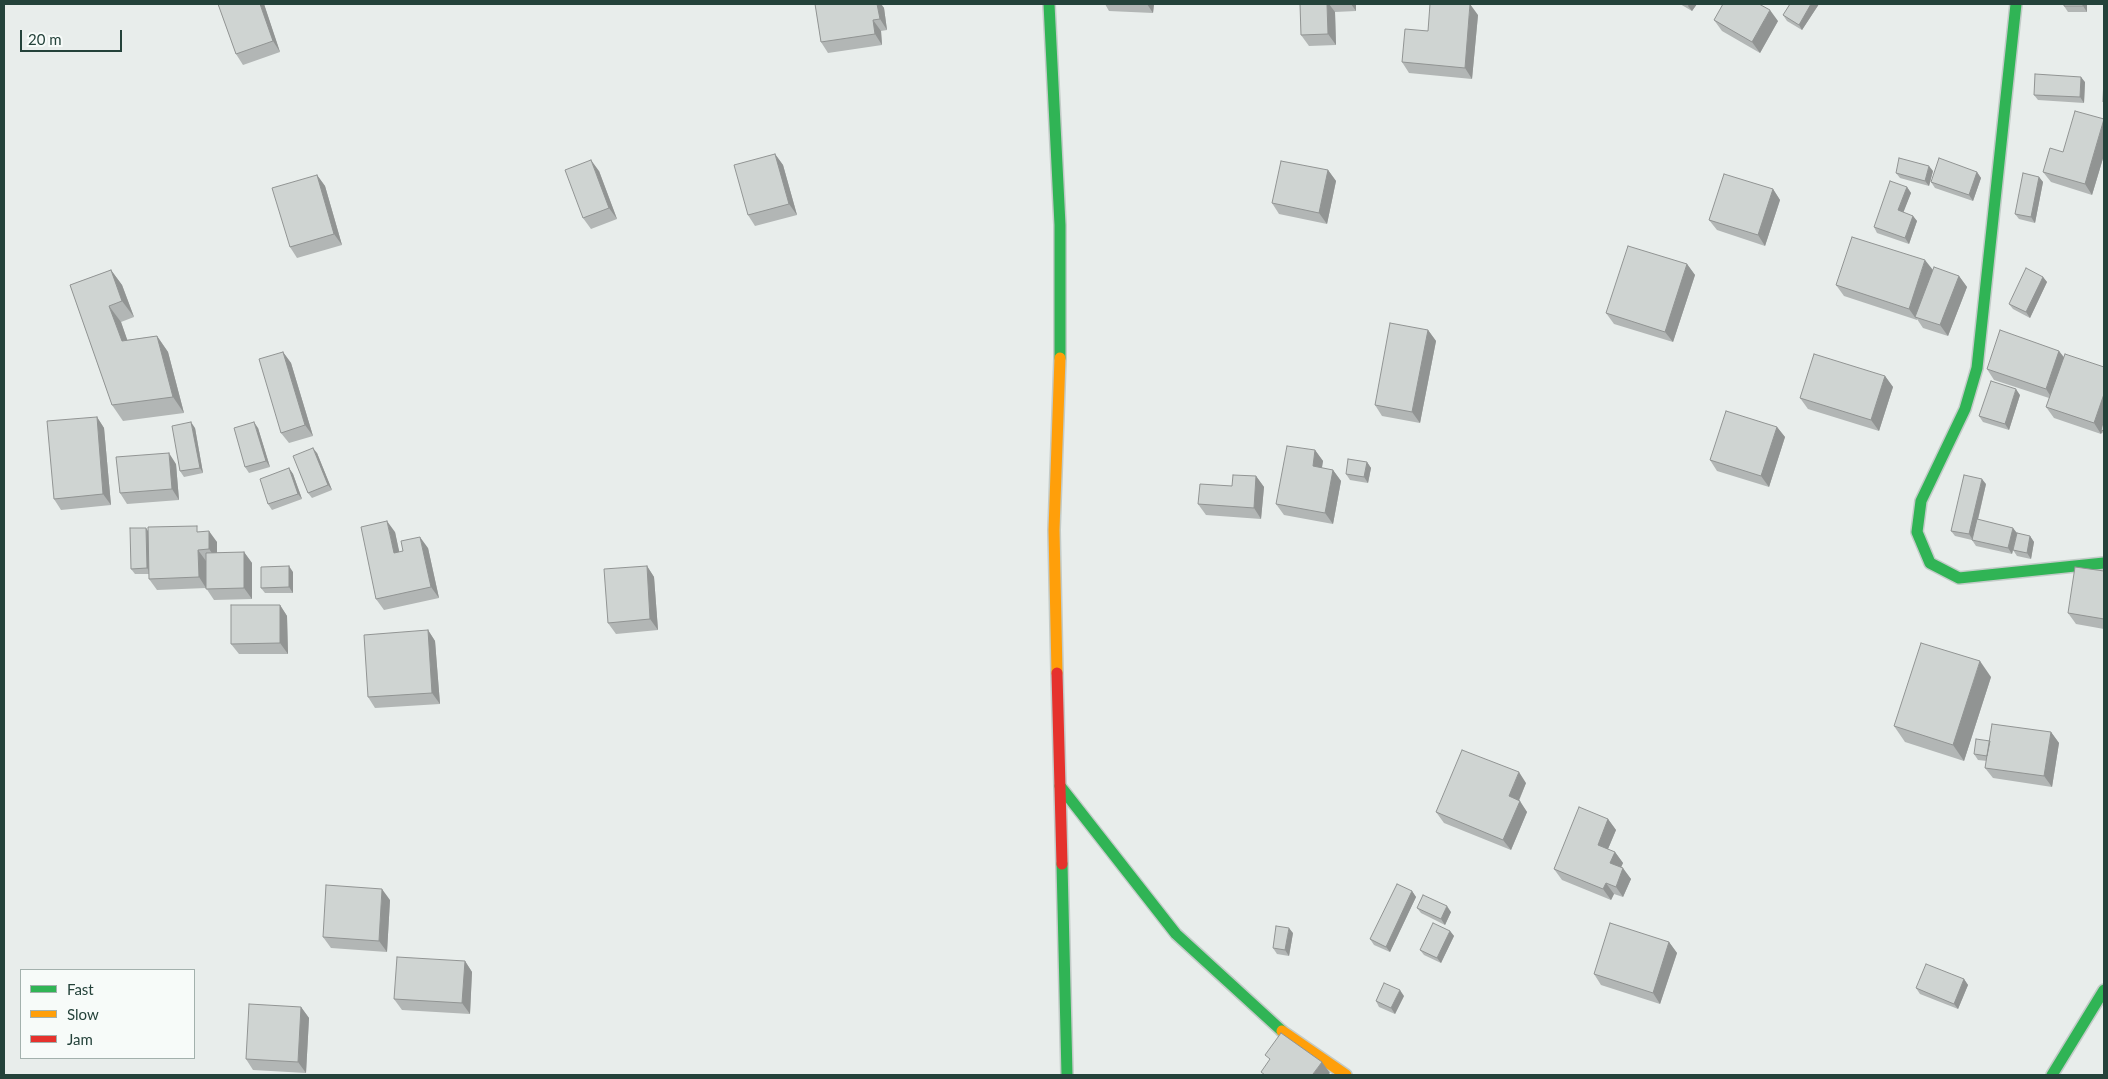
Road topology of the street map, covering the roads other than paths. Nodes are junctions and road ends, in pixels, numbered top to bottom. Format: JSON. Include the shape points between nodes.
{"nodes":[{"id":1,"x":1049,"y":4,"type":"edge"},
{"id":2,"x":2016,"y":4,"type":"edge"},
{"id":3,"x":2104,"y":562,"type":"edge"},
{"id":4,"x":1060,"y":786,"type":"junction"},
{"id":5,"x":2104,"y":990,"type":"edge"},
{"id":6,"x":1067,"y":1075,"type":"edge"},
{"id":7,"x":1346,"y":1075,"type":"edge"},
{"id":8,"x":2052,"y":1075,"type":"edge"}],
"edges":[{"from":1,"to":4,"type":"street","via":[[1060,224],[1060,404],[1054,530]]},
{"from":2,"to":3,"type":"street","via":[[1977,368],[1966,409],[1921,501],[1917,532],[1930,563],[1959,578]]},
{"from":4,"to":6,"type":"street"},
{"from":4,"to":7,"type":"street","via":[[1176,934],[1287,1035]]},
{"from":5,"to":8,"type":"street"}]}
